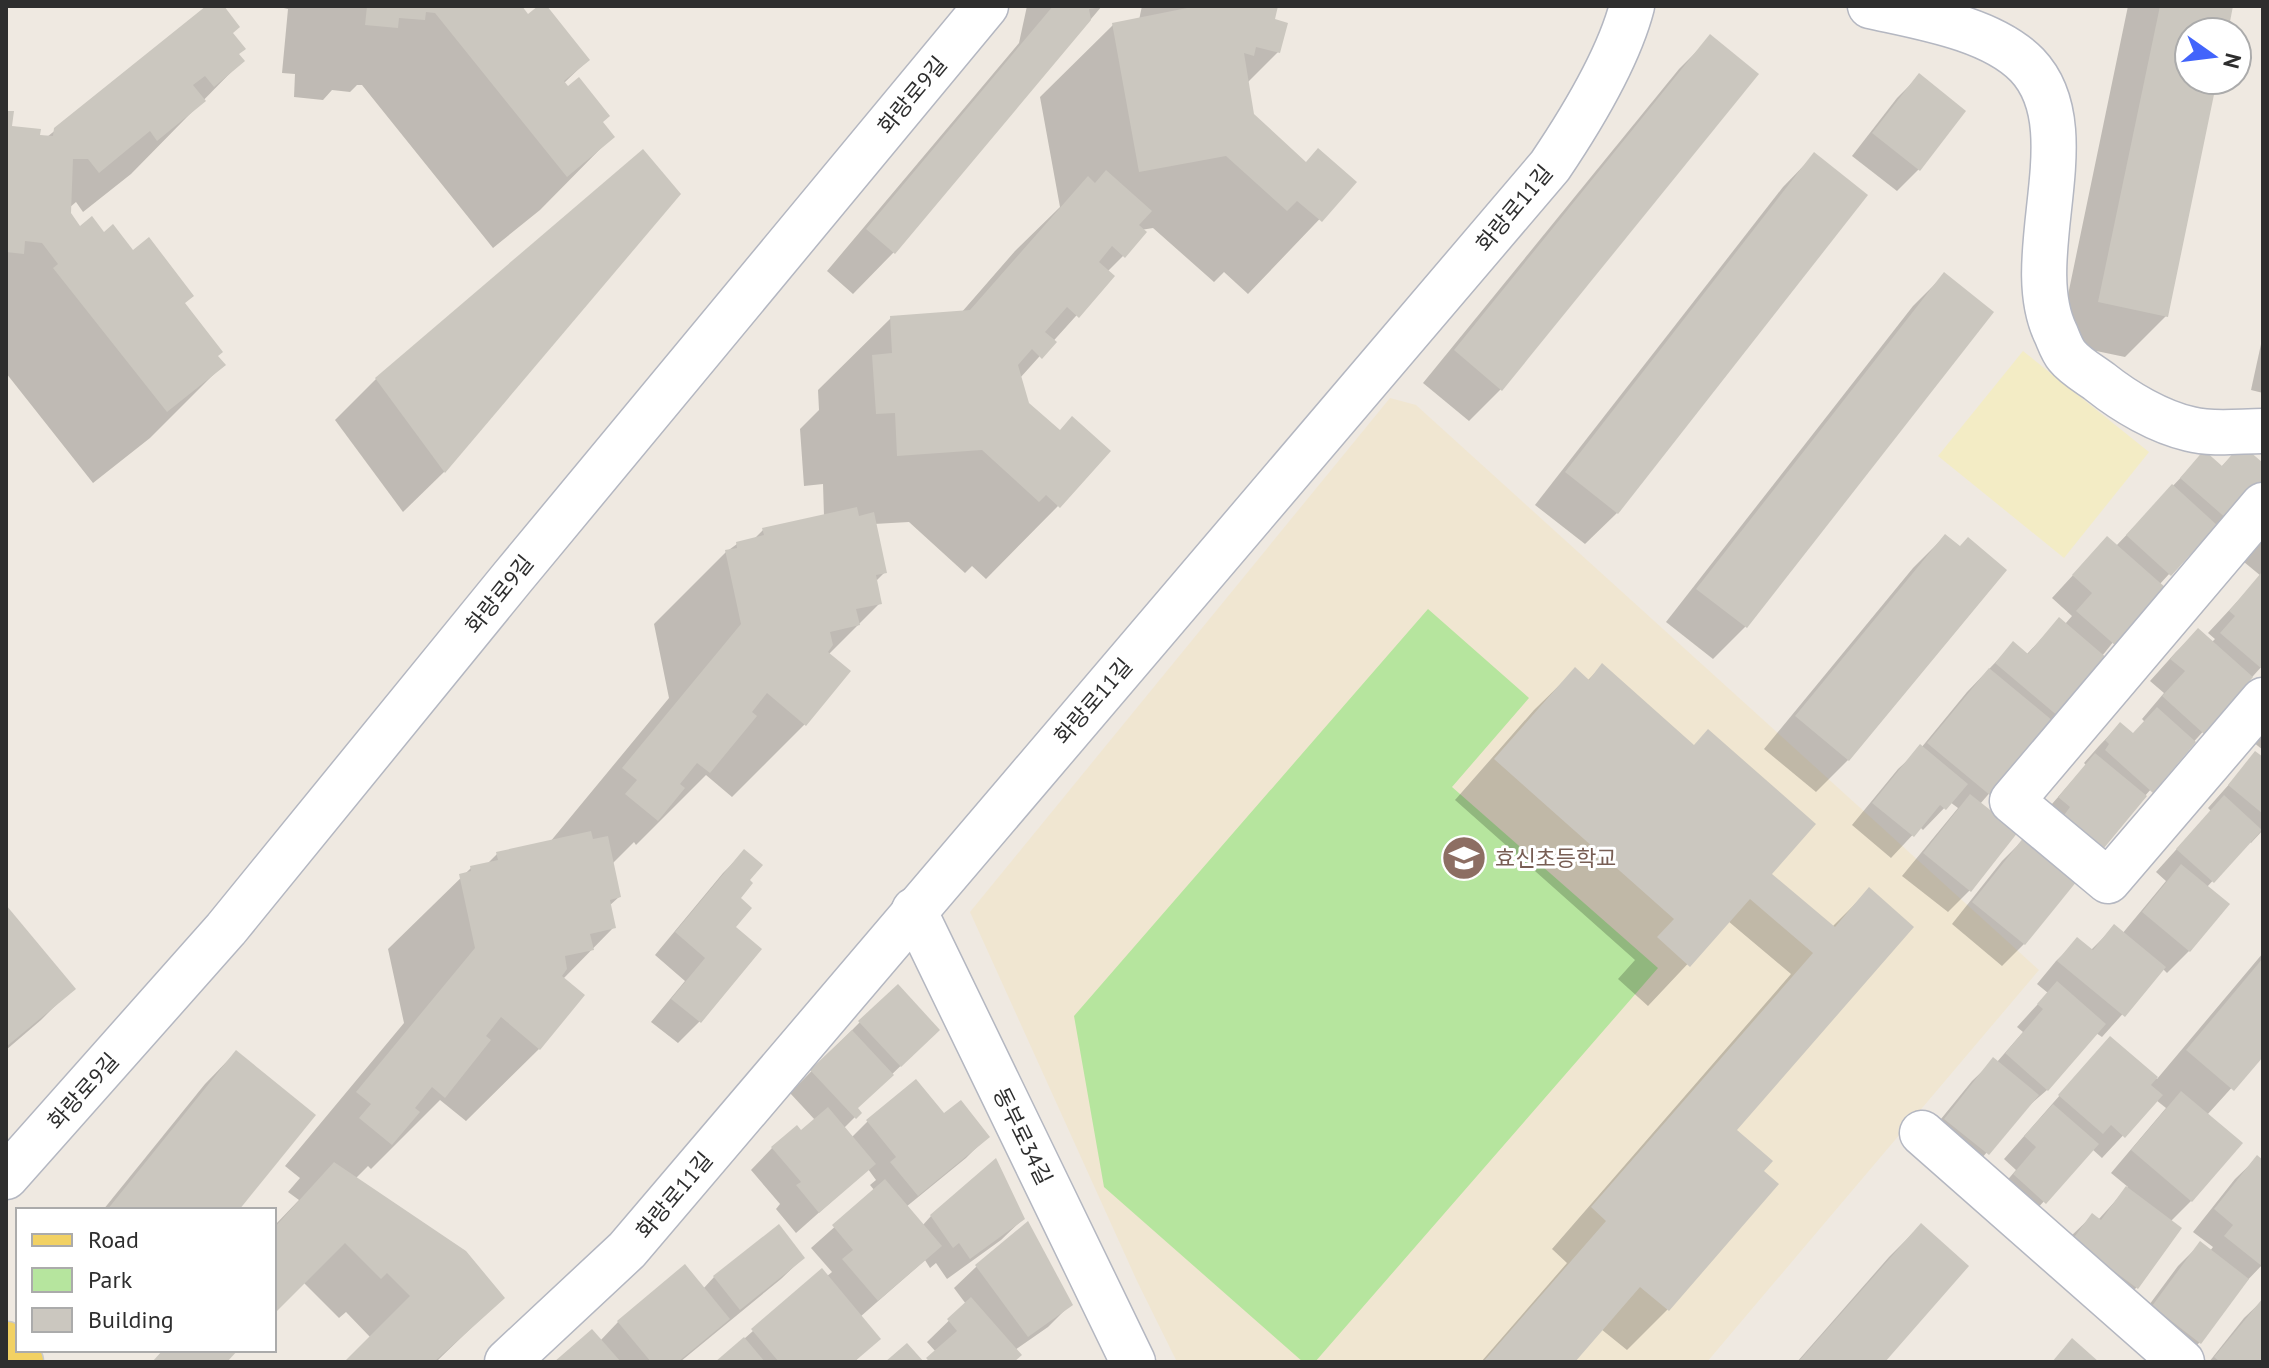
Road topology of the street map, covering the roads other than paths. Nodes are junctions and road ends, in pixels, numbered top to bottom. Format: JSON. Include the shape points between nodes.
{"nodes":[{"id":1,"x":986,"y":6,"type":"edge"},
{"id":2,"x":1632,"y":6,"type":"edge"},
{"id":3,"x":1870,"y":6,"type":"edge"},
{"id":4,"x":2263,"y":431,"type":"edge"},
{"id":5,"x":2263,"y":505,"type":"edge"},
{"id":6,"x":2263,"y":700,"type":"edge"},
{"id":7,"x":914,"y":910,"type":"junction"},
{"id":8,"x":1922,"y":1133,"type":"dead end"},
{"id":9,"x":6,"y":1177,"type":"edge"},
{"id":10,"x":6,"y":1344,"type":"edge"},
{"id":11,"x":21,"y":1362,"type":"edge"},
{"id":12,"x":507,"y":1362,"type":"edge"},
{"id":13,"x":1133,"y":1362,"type":"edge"},
{"id":14,"x":2182,"y":1362,"type":"edge"}],
"edges":[{"from":1,"to":9,"type":"street","name":"화랑로9길","via":[[226,929]]},
{"from":2,"to":7,"type":"street","name":"화랑로11길","via":[[1585,113],[1550,166]]},
{"from":3,"to":4,"type":"street","via":[[1985,37],[2019,58],[2042,86],[2053,126],[2043,277],[2046,316],[2066,355],[2115,394],[2157,417],[2192,430]]},
{"from":5,"to":6,"type":"street","via":[[2012,801],[2108,881]]},
{"from":7,"to":12,"type":"street","name":"화랑로11길","via":[[627,1250]]},
{"from":7,"to":13,"type":"street","name":"동부로34길"},
{"from":8,"to":14,"type":"street"},
{"from":10,"to":11,"type":"main road"}]}
